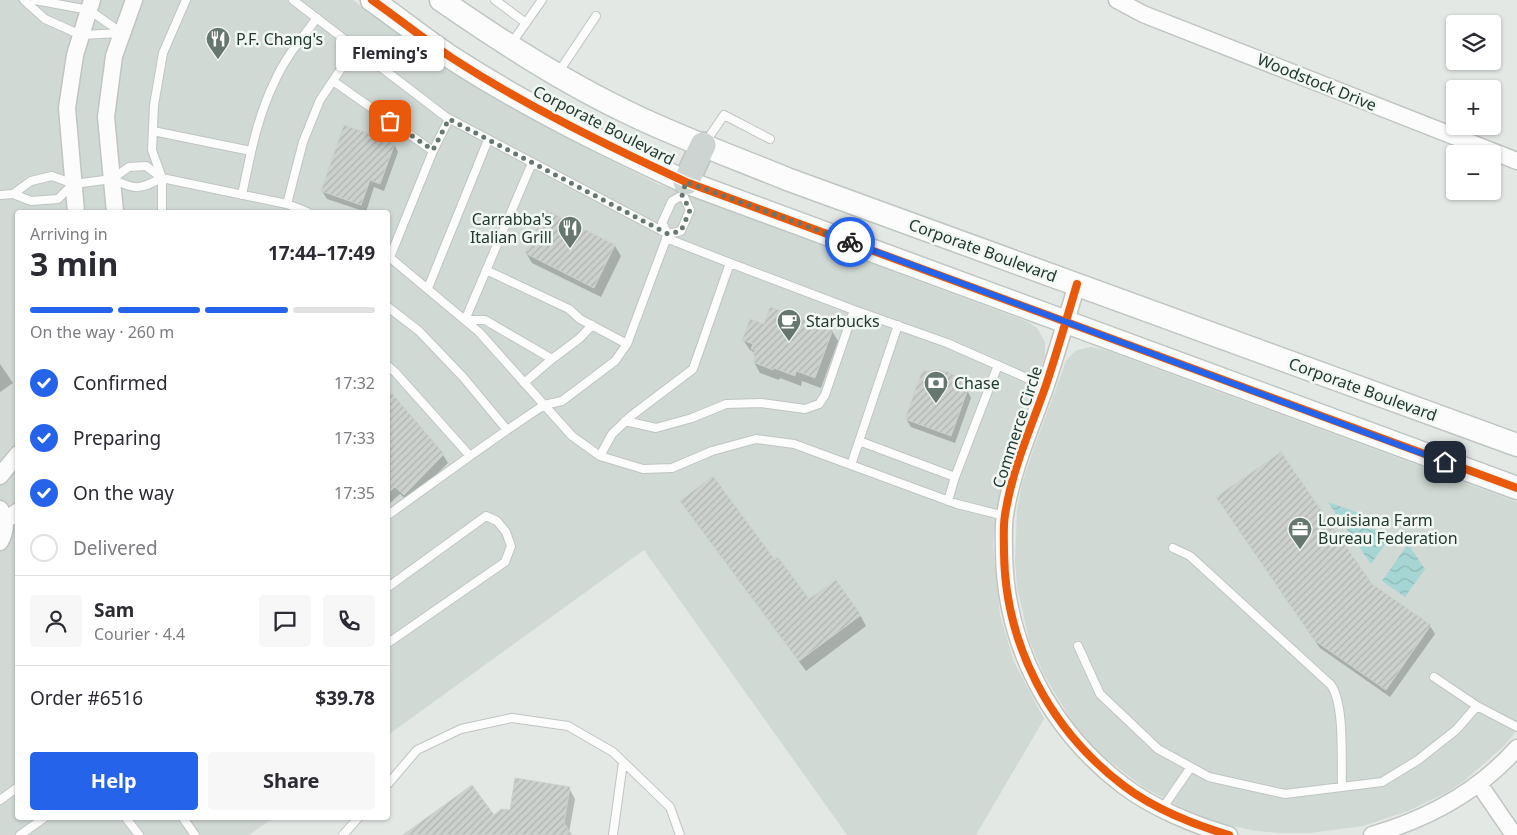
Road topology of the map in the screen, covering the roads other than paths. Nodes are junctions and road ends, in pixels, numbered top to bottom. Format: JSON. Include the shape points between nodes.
{"nodes":[{"id":1,"x":24,"y":0,"type":"edge"},
{"id":2,"x":34,"y":0,"type":"edge"},
{"id":3,"x":134,"y":0,"type":"edge"},
{"id":4,"x":186,"y":0,"type":"edge"},
{"id":5,"x":293,"y":0,"type":"edge"},
{"id":6,"x":372,"y":0,"type":"edge"},
{"id":7,"x":495,"y":0,"type":"edge"},
{"id":8,"x":542,"y":0,"type":"edge"},
{"id":9,"x":1117,"y":0,"type":"edge"},
{"id":10,"x":446,"y":1,"type":"edge"},
{"id":11,"x":91,"y":5,"type":"edge"},
{"id":12,"x":596,"y":16,"type":"dead end"},
{"id":13,"x":317,"y":18,"type":"junction"},
{"id":14,"x":526,"y":23,"type":"junction"},
{"id":15,"x":122,"y":33,"type":"junction"},
{"id":16,"x":81,"y":35,"type":"junction"},
{"id":17,"x":510,"y":46,"type":"junction"},
{"id":18,"x":355,"y":48,"type":"junction"},
{"id":19,"x":557,"y":74,"type":"junction"},
{"id":20,"x":333,"y":81,"type":"junction"},
{"id":21,"x":449,"y":119,"type":"junction"},
{"id":22,"x":153,"y":131,"type":"junction"},
{"id":23,"x":770,"y":139,"type":"dead end"},
{"id":24,"x":488,"y":140,"type":"junction"},
{"id":25,"x":704,"y":145,"type":"junction"},
{"id":26,"x":433,"y":150,"type":"junction"},
{"id":27,"x":251,"y":151,"type":"junction"},
{"id":28,"x":1517,"y":161,"type":"edge"},
{"id":29,"x":532,"y":163,"type":"junction"},
{"id":30,"x":162,"y":178,"type":"junction"},
{"id":31,"x":112,"y":179,"type":"junction"},
{"id":32,"x":74,"y":184,"type":"junction"},
{"id":33,"x":684,"y":188,"type":"junction"},
{"id":34,"x":12,"y":194,"type":"junction"},
{"id":35,"x":242,"y":194,"type":"junction"},
{"id":36,"x":0,"y":195,"type":"edge"},
{"id":37,"x":287,"y":204,"type":"junction"},
{"id":38,"x":76,"y":210,"type":"edge"},
{"id":39,"x":115,"y":210,"type":"edge"},
{"id":40,"x":162,"y":210,"type":"edge"},
{"id":41,"x":302,"y":210,"type":"edge"},
{"id":42,"x":667,"y":236,"type":"junction"},
{"id":43,"x":390,"y":254,"type":"edge"},
{"id":44,"x":390,"y":257,"type":"edge"},
{"id":45,"x":730,"y":263,"type":"junction"},
{"id":46,"x":486,"y":270,"type":"junction"},
{"id":47,"x":1077,"y":284,"type":"junction"},
{"id":48,"x":428,"y":288,"type":"junction"},
{"id":49,"x":390,"y":309,"type":"edge"},
{"id":50,"x":854,"y":310,"type":"junction"},
{"id":51,"x":465,"y":320,"type":"junction"},
{"id":52,"x":1066,"y":322,"type":"junction"},
{"id":53,"x":592,"y":325,"type":"junction"},
{"id":54,"x":898,"y":326,"type":"junction"},
{"id":55,"x":627,"y":344,"type":"junction"},
{"id":56,"x":552,"y":359,"type":"junction"},
{"id":57,"x":998,"y":365,"type":"junction"},
{"id":58,"x":390,"y":368,"type":"edge"},
{"id":59,"x":524,"y":383,"type":"junction"},
{"id":60,"x":1046,"y":386,"type":"junction"},
{"id":61,"x":544,"y":405,"type":"junction"},
{"id":62,"x":625,"y":421,"type":"junction"},
{"id":63,"x":507,"y":430,"type":"junction"},
{"id":64,"x":858,"y":441,"type":"junction"},
{"id":65,"x":1517,"y":445,"type":"edge"},
{"id":66,"x":470,"y":456,"type":"junction"},
{"id":67,"x":600,"y":456,"type":"junction"},
{"id":68,"x":15,"y":458,"type":"edge"},
{"id":69,"x":851,"y":465,"type":"junction"},
{"id":70,"x":0,"y":476,"type":"edge"},
{"id":71,"x":955,"y":477,"type":"junction"},
{"id":72,"x":1517,"y":488,"type":"edge"},
{"id":73,"x":948,"y":501,"type":"junction"},
{"id":74,"x":8,"y":514,"type":"edge"},
{"id":75,"x":390,"y":514,"type":"edge"},
{"id":76,"x":1005,"y":516,"type":"junction"},
{"id":77,"x":0,"y":542,"type":"edge"},
{"id":78,"x":1173,"y":548,"type":"dead end"},
{"id":79,"x":390,"y":586,"type":"edge"},
{"id":80,"x":390,"y":642,"type":"edge"},
{"id":81,"x":1078,"y":646,"type":"dead end"},
{"id":82,"x":1434,"y":677,"type":"dead end"},
{"id":83,"x":1477,"y":706,"type":"junction"},
{"id":84,"x":1517,"y":726,"type":"edge"},
{"id":85,"x":1517,"y":748,"type":"edge"},
{"id":86,"x":623,"y":762,"type":"junction"},
{"id":87,"x":1190,"y":767,"type":"junction"},
{"id":88,"x":390,"y":782,"type":"edge"},
{"id":89,"x":1479,"y":784,"type":"junction"},
{"id":90,"x":1342,"y":786,"type":"junction"},
{"id":91,"x":15,"y":789,"type":"edge"},
{"id":92,"x":0,"y":800,"type":"edge"},
{"id":93,"x":1162,"y":809,"type":"junction"},
{"id":94,"x":41,"y":820,"type":"edge"},
{"id":95,"x":128,"y":820,"type":"edge"},
{"id":96,"x":185,"y":820,"type":"edge"},
{"id":97,"x":356,"y":820,"type":"edge"},
{"id":98,"x":20,"y":835,"type":"edge"},
{"id":99,"x":139,"y":835,"type":"edge"},
{"id":100,"x":196,"y":835,"type":"edge"},
{"id":101,"x":344,"y":835,"type":"edge"},
{"id":102,"x":613,"y":835,"type":"edge"},
{"id":103,"x":680,"y":835,"type":"edge"},
{"id":104,"x":1230,"y":835,"type":"edge"},
{"id":105,"x":1372,"y":835,"type":"edge"},
{"id":106,"x":1514,"y":835,"type":"edge"}],
"edges":[{"from":1,"to":16,"type":"lane","via":[[45,20]]},
{"from":2,"to":11,"type":"lane"},
{"from":3,"to":15,"type":"street"},
{"from":4,"to":22,"type":"lane","via":[[163,53]]},
{"from":5,"to":13,"type":"lane"},
{"from":6,"to":33,"type":"street","name":"Corporate Boulevard","via":[[452,58]]},
{"from":7,"to":14,"type":"lane"},
{"from":8,"to":14,"type":"lane"},
{"from":9,"to":28,"type":"street","name":"Woodstock Drive","via":[[1143,14]]},
{"from":10,"to":17,"type":"street","name":"Corporate Boulevard"},
{"from":11,"to":15,"type":"lane"},
{"from":11,"to":16,"type":"street"},
{"from":12,"to":19,"type":"lane"},
{"from":13,"to":18,"type":"lane"},
{"from":13,"to":27,"type":"lane","via":[[274,82]]},
{"from":14,"to":17,"type":"lane"},
{"from":15,"to":16,"type":"lane"},
{"from":15,"to":31,"type":"street","via":[[114,56],[106,117]]},
{"from":16,"to":32,"type":"street","via":[[67,108]]},
{"from":17,"to":19,"type":"street","name":"Corporate Boulevard"},
{"from":18,"to":20,"type":"lane"},
{"from":18,"to":21,"type":"lane"},
{"from":19,"to":25,"type":"street","name":"Corporate Boulevard","via":[[633,115]]},
{"from":20,"to":26,"type":"lane"},
{"from":20,"to":37,"type":"lane","via":[[320,100],[304,142]]},
{"from":21,"to":24,"type":"lane"},
{"from":21,"to":26,"type":"lane"},
{"from":22,"to":27,"type":"lane"},
{"from":22,"to":30,"type":"lane","via":[[152,150]]},
{"from":23,"to":25,"type":"lane","via":[[724,115]]},
{"from":24,"to":29,"type":"lane"},
{"from":24,"to":48,"type":"lane"},
{"from":25,"to":33,"type":"main road"},
{"from":25,"to":47,"type":"street","name":"Corporate Boulevard","via":[[787,179]]},
{"from":26,"to":43,"type":"lane"},
{"from":27,"to":35,"type":"lane"},
{"from":29,"to":42,"type":"lane"},
{"from":29,"to":46,"type":"lane"},
{"from":30,"to":31,"type":"lane","via":[[144,187],[129,188]]},
{"from":30,"to":31,"type":"lane","via":[[146,166],[129,167]]},
{"from":30,"to":35,"type":"lane"},
{"from":30,"to":40,"type":"lane"},
{"from":31,"to":32,"type":"lane"},
{"from":31,"to":39,"type":"street"},
{"from":32,"to":34,"type":"lane","via":[[52,176],[31,181]]},
{"from":32,"to":34,"type":"lane","via":[[58,199],[31,201]]},
{"from":32,"to":38,"type":"street"},
{"from":33,"to":42,"type":"lane","via":[[672,201],[662,223]]},
{"from":33,"to":42,"type":"lane","via":[[690,210],[681,231]]},
{"from":33,"to":52,"type":"street","name":"Corporate Boulevard"},
{"from":34,"to":36,"type":"lane"},
{"from":35,"to":37,"type":"lane"},
{"from":37,"to":41,"type":"lane"},
{"from":42,"to":45,"type":"lane"},
{"from":42,"to":55,"type":"lane"},
{"from":44,"to":48,"type":"lane"},
{"from":45,"to":50,"type":"lane"},
{"from":45,"to":62,"type":"lane","via":[[693,369]]},
{"from":46,"to":51,"type":"lane"},
{"from":46,"to":53,"type":"lane","via":[[568,309]]},
{"from":47,"to":52,"type":"street","name":"Commerce Circle"},
{"from":47,"to":65,"type":"street","name":"Corporate Boulevard"},
{"from":48,"to":51,"type":"lane"},
{"from":49,"to":63,"type":"lane","via":[[419,331]]},
{"from":50,"to":54,"type":"lane"},
{"from":50,"to":62,"type":"lane","via":[[819,404],[806,409],[761,403],[726,404],[656,428]]},
{"from":51,"to":56,"type":"lane","via":[[485,320]]},
{"from":51,"to":59,"type":"lane"},
{"from":52,"to":60,"type":"street","name":"Commerce Circle"},
{"from":52,"to":72,"type":"street","name":"Corporate Boulevard"},
{"from":53,"to":55,"type":"lane"},
{"from":53,"to":56,"type":"lane"},
{"from":54,"to":57,"type":"lane"},
{"from":54,"to":64,"type":"lane"},
{"from":55,"to":61,"type":"lane","via":[[616,361],[562,402]]},
{"from":56,"to":59,"type":"lane"},
{"from":57,"to":60,"type":"lane"},
{"from":57,"to":71,"type":"lane"},
{"from":58,"to":66,"type":"lane"},
{"from":59,"to":61,"type":"lane"},
{"from":60,"to":76,"type":"street","name":"Commerce Circle","via":[[1018,460]]},
{"from":61,"to":63,"type":"lane"},
{"from":61,"to":67,"type":"lane","via":[[572,436]]},
{"from":62,"to":67,"type":"lane","via":[[612,434]]},
{"from":63,"to":66,"type":"lane"},
{"from":64,"to":69,"type":"lane"},
{"from":64,"to":71,"type":"lane"},
{"from":66,"to":75,"type":"lane"},
{"from":67,"to":69,"type":"lane","via":[[643,469],[672,468],[712,451],[756,439],[794,444]]},
{"from":68,"to":70,"type":"street"},
{"from":69,"to":73,"type":"lane"},
{"from":71,"to":73,"type":"lane"},
{"from":73,"to":76,"type":"lane"},
{"from":74,"to":77,"type":"street"},
{"from":76,"to":93,"type":"street","name":"Commerce Circle","via":[[1006,589],[1016,634],[1030,673],[1070,734],[1097,763],[1124,786]]},
{"from":78,"to":90,"type":"lane","via":[[1190,556],[1331,685],[1339,705]]},
{"from":79,"to":80,"type":"lane","via":[[486,516],[497,521],[506,532],[511,546],[505,562]]},
{"from":81,"to":87,"type":"lane","via":[[1100,694],[1158,749]]},
{"from":82,"to":83,"type":"lane"},
{"from":83,"to":84,"type":"lane"},
{"from":83,"to":90,"type":"lane","via":[[1456,730],[1382,782]]},
{"from":85,"to":89,"type":"street"},
{"from":86,"to":88,"type":"lane","via":[[613,752],[568,726],[512,718],[461,729],[417,750]]},
{"from":86,"to":102,"type":"lane"},
{"from":86,"to":103,"type":"lane","via":[[670,807]]},
{"from":87,"to":90,"type":"lane","via":[[1209,777],[1285,794]]},
{"from":87,"to":93,"type":"lane"},
{"from":89,"to":105,"type":"street","via":[[1438,808]]},
{"from":89,"to":106,"type":"street"},
{"from":91,"to":92,"type":"lane"},
{"from":93,"to":104,"type":"street","name":"Commerce Circle"},
{"from":94,"to":98,"type":"lane"},
{"from":95,"to":99,"type":"lane"},
{"from":96,"to":100,"type":"lane"},
{"from":97,"to":101,"type":"lane"}]}
